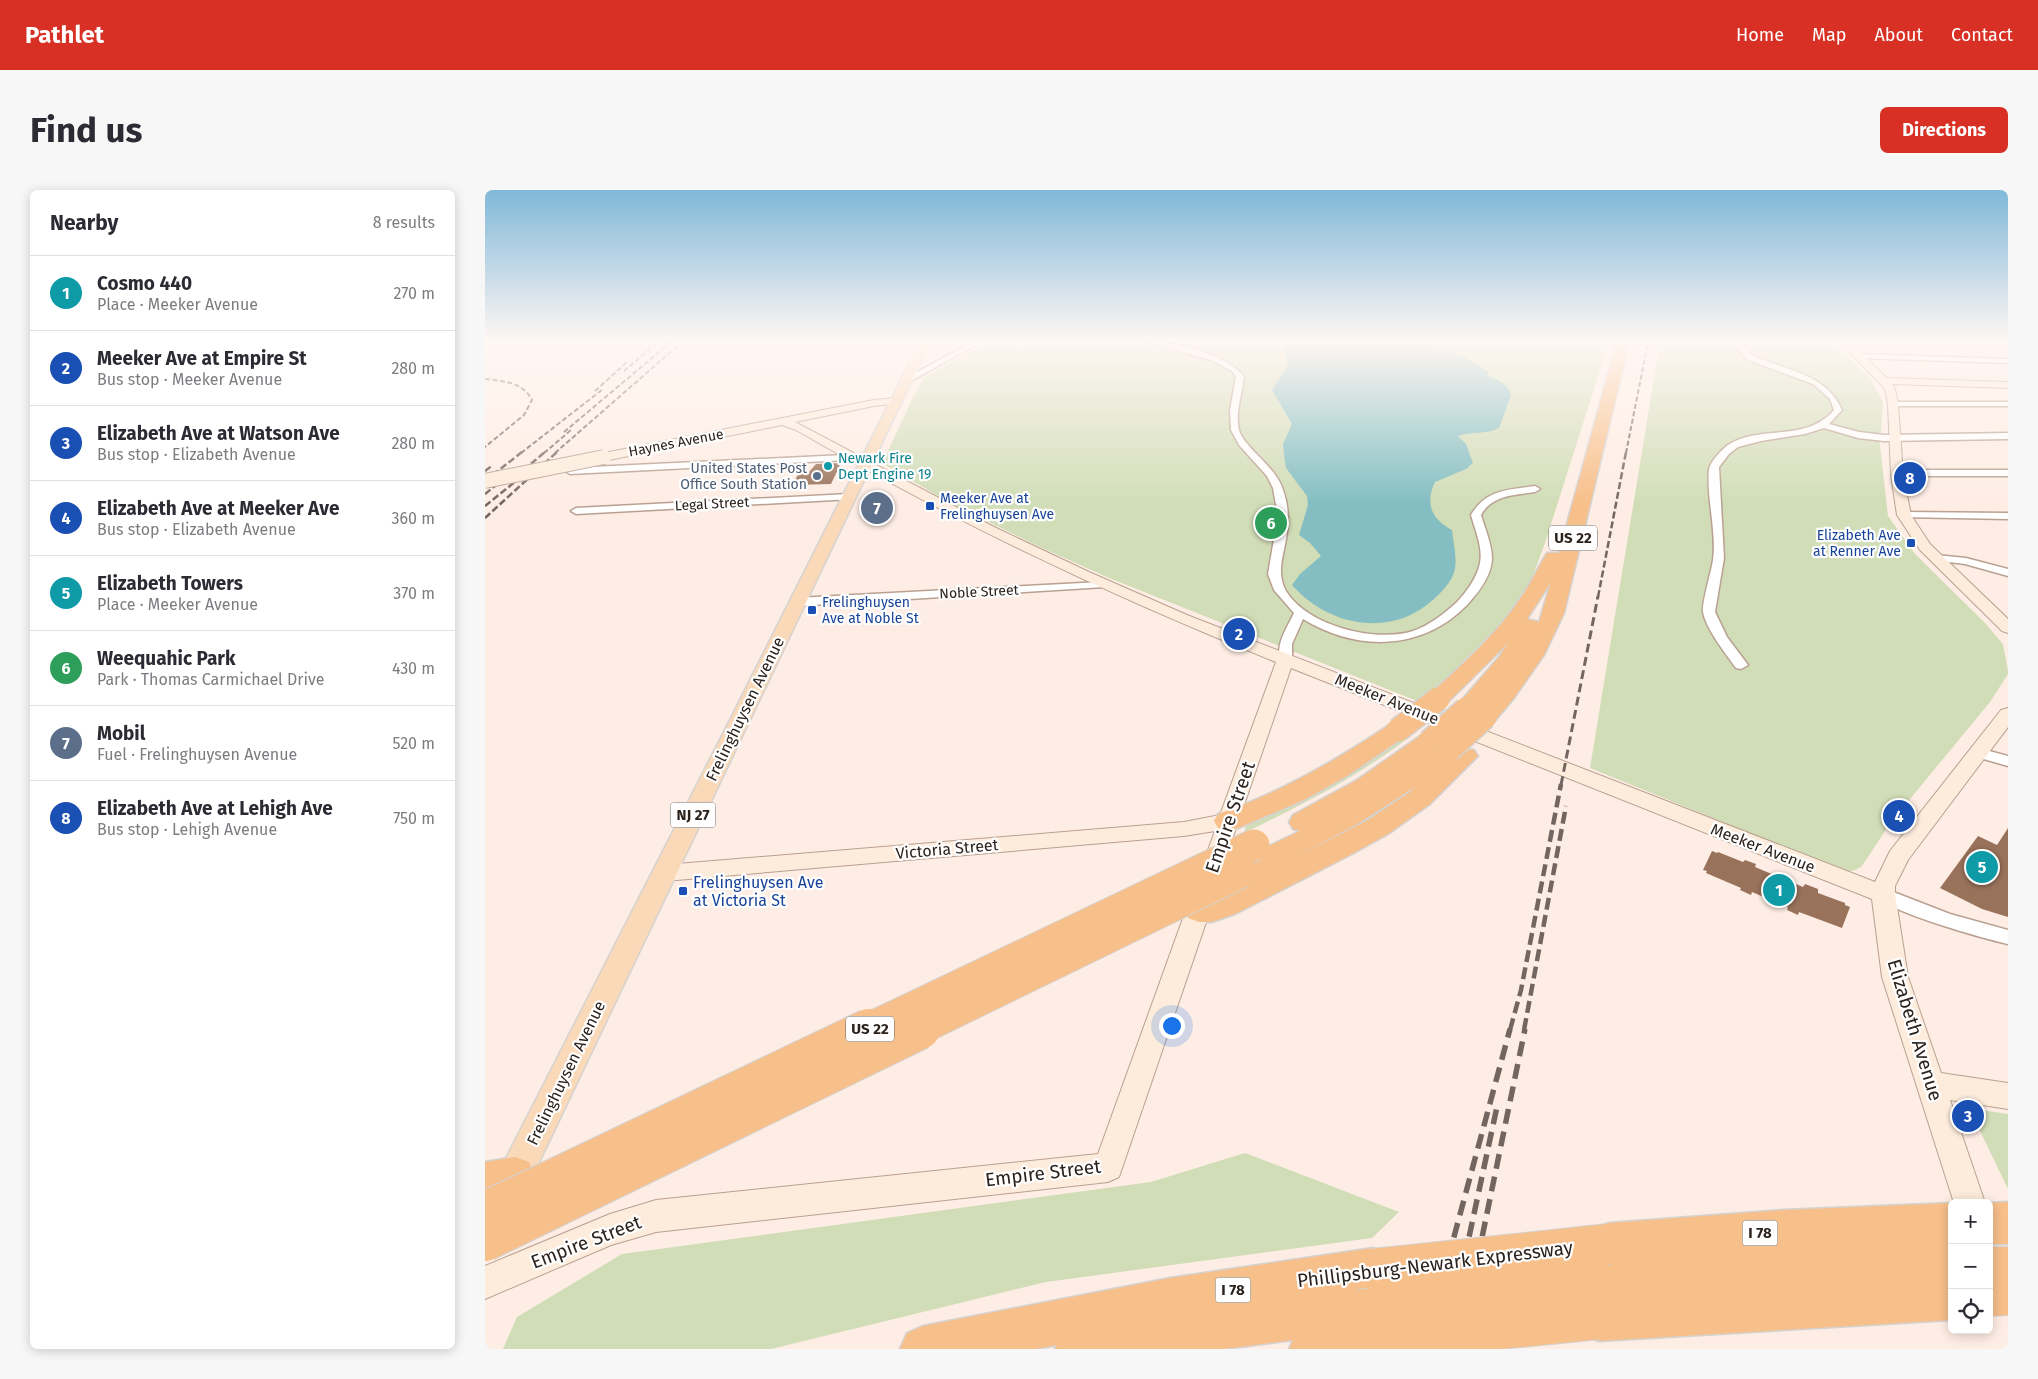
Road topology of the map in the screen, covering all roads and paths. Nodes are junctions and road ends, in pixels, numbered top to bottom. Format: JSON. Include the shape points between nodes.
{"nodes":[{"id":1,"x":899,"y":396,"type":"edge"},
{"id":2,"x":1237,"y":396,"type":"edge"},
{"id":3,"x":1599,"y":396,"type":"edge"},
{"id":4,"x":1609,"y":396,"type":"edge"},
{"id":5,"x":1832,"y":396,"type":"edge"},
{"id":6,"x":1891,"y":396,"type":"edge"},
{"id":7,"x":896,"y":401,"type":"junction"},
{"id":8,"x":1893,"y":404,"type":"junction"},
{"id":9,"x":2008,"y":404,"type":"edge"},
{"id":10,"x":783,"y":421,"type":"junction"},
{"id":11,"x":1824,"y":425,"type":"junction"},
{"id":12,"x":1858,"y":434,"type":"junction"},
{"id":13,"x":1784,"y":435,"type":"junction"},
{"id":14,"x":2008,"y":436,"type":"edge"},
{"id":15,"x":1894,"y":437,"type":"junction"},
{"id":16,"x":862,"y":460,"type":"junction"},
{"id":17,"x":570,"y":471,"type":"dead end"},
{"id":18,"x":1897,"y":471,"type":"junction"},
{"id":19,"x":2008,"y":473,"type":"edge"},
{"id":20,"x":485,"y":481,"type":"edge"},
{"id":21,"x":893,"y":481,"type":"junction"},
{"id":22,"x":1535,"y":489,"type":"dead end"},
{"id":23,"x":851,"y":492,"type":"junction"},
{"id":24,"x":576,"y":511,"type":"dead end"},
{"id":25,"x":1904,"y":515,"type":"junction"},
{"id":26,"x":2008,"y":516,"type":"edge"},
{"id":27,"x":1553,"y":557,"type":"junction"},
{"id":28,"x":1936,"y":558,"type":"junction"},
{"id":29,"x":2008,"y":573,"type":"edge"},
{"id":30,"x":1101,"y":585,"type":"junction"},
{"id":31,"x":797,"y":602,"type":"junction"},
{"id":32,"x":1304,"y":614,"type":"junction"},
{"id":33,"x":2008,"y":628,"type":"edge"},
{"id":34,"x":1286,"y":658,"type":"junction"},
{"id":35,"x":1741,"y":665,"type":"dead end"},
{"id":36,"x":2008,"y":714,"type":"edge"},
{"id":37,"x":1483,"y":716,"type":"junction"},
{"id":38,"x":1447,"y":750,"type":"junction"},
{"id":39,"x":1978,"y":753,"type":"junction"},
{"id":40,"x":2008,"y":761,"type":"edge"},
{"id":41,"x":1227,"y":821,"type":"junction"},
{"id":42,"x":1248,"y":859,"type":"junction"},
{"id":43,"x":665,"y":873,"type":"junction"},
{"id":44,"x":1883,"y":894,"type":"junction"},
{"id":45,"x":1199,"y":910,"type":"junction"},
{"id":46,"x":2008,"y":937,"type":"edge"},
{"id":47,"x":1931,"y":1084,"type":"junction"},
{"id":48,"x":2008,"y":1096,"type":"edge"},
{"id":49,"x":500,"y":1179,"type":"edge"},
{"id":50,"x":1969,"y":1199,"type":"edge"},
{"id":51,"x":485,"y":1212,"type":"edge"},
{"id":52,"x":1993,"y":1223,"type":"edge"},
{"id":53,"x":2008,"y":1223,"type":"edge"},
{"id":54,"x":1948,"y":1224,"type":"edge"},
{"id":55,"x":485,"y":1240,"type":"edge"},
{"id":56,"x":1993,"y":1267,"type":"edge"},
{"id":57,"x":2008,"y":1267,"type":"edge"},
{"id":58,"x":1993,"y":1274,"type":"edge"},
{"id":59,"x":1604,"y":1282,"type":"junction"},
{"id":60,"x":1940,"y":1282,"type":"edge"},
{"id":61,"x":485,"y":1283,"type":"edge"},
{"id":62,"x":2008,"y":1295,"type":"edge"},
{"id":63,"x":1993,"y":1296,"type":"edge"},
{"id":64,"x":2008,"y":1320,"type":"edge"},
{"id":65,"x":1341,"y":1334,"type":"edge"},
{"id":66,"x":1091,"y":1336,"type":"edge"},
{"id":67,"x":943,"y":1345,"type":"edge"}],
"edges":[{"from":1,"to":7,"type":"main road","name":"Frelinghuysen Avenue","number":"NJ 27"},
{"from":2,"to":32,"type":"street","via":[[1234,428],[1237,436],[1270,472],[1282,504],[1284,520],[1275,583],[1286,600]]},
{"from":3,"to":27,"type":"highway","number":"US 22"},
{"from":4,"to":37,"type":"highway","number":"US 22","via":[[1556,604],[1517,692]]},
{"from":5,"to":11,"type":"street","via":[[1838,410]]},
{"from":6,"to":8,"type":"main road"},
{"from":7,"to":10,"type":"main road","name":"Haynes Avenue"},
{"from":7,"to":16,"type":"main road","name":"Frelinghuysen Avenue","number":"NJ 27"},
{"from":8,"to":9,"type":"street"},
{"from":8,"to":15,"type":"main road"},
{"from":10,"to":16,"type":"main road","name":"Meeker Avenue"},
{"from":10,"to":20,"type":"main road","name":"Haynes Avenue","bridge":true},
{"from":11,"to":12,"type":"street"},
{"from":11,"to":13,"type":"street"},
{"from":12,"to":13,"type":"street"},
{"from":12,"to":15,"type":"street"},
{"from":13,"to":35,"type":"street","via":[[1735,445],[1714,467],[1719,558],[1709,612],[1721,638]]},
{"from":14,"to":15,"type":"street"},
{"from":15,"to":18,"type":"main road"},
{"from":16,"to":17,"type":"street"},
{"from":16,"to":21,"type":"main road","name":"Meeker Avenue"},
{"from":16,"to":23,"type":"main road","name":"Frelinghuysen Avenue","number":"NJ 27"},
{"from":18,"to":19,"type":"street"},
{"from":18,"to":25,"type":"main road"},
{"from":21,"to":23,"type":"main road","via":[[875,481]]},
{"from":21,"to":30,"type":"main road","name":"Meeker Avenue"},
{"from":22,"to":32,"type":"street","via":[[1497,495],[1482,504],[1476,515],[1486,559],[1482,572],[1464,602],[1435,626],[1393,639],[1373,639],[1336,630]]},
{"from":23,"to":24,"type":"street","name":"Legal Street"},
{"from":23,"to":31,"type":"main road","name":"Frelinghuysen Avenue","number":"NJ 27"},
{"from":25,"to":26,"type":"street"},
{"from":25,"to":28,"type":"main road"},
{"from":27,"to":37,"type":"highway","number":"US 22","via":[[1539,605],[1500,671]]},
{"from":27,"to":41,"type":"highway","bridge":true,"via":[[1534,595],[1508,631],[1439,699],[1359,756],[1295,794]]},
{"from":28,"to":29,"type":"street","via":[[1966,561]]},
{"from":28,"to":33,"type":"main road"},
{"from":30,"to":31,"type":"street","name":"Noble Street"},
{"from":30,"to":34,"type":"main road","name":"Meeker Avenue"},
{"from":31,"to":43,"type":"main road","name":"Frelinghuysen Avenue","number":"NJ 27"},
{"from":32,"to":34,"type":"street","via":[[1296,647]]},
{"from":34,"to":41,"type":"main road","name":"Empire Street"},
{"from":34,"to":44,"type":"main road","name":"Meeker Avenue"},
{"from":36,"to":39,"type":"main road","name":"Elizabeth Avenue"},
{"from":37,"to":38,"type":"highway"},
{"from":37,"to":38,"type":"highway","number":"US 22","bridge":true},
{"from":38,"to":42,"type":"highway","number":"US 22","via":[[1364,809]]},
{"from":38,"to":45,"type":"highway","via":[[1420,798],[1367,834],[1224,906]]},
{"from":39,"to":40,"type":"street"},
{"from":39,"to":44,"type":"main road","name":"Elizabeth Avenue","via":[[1898,857]]},
{"from":41,"to":43,"type":"main road","name":"Victoria Street","via":[[1190,829]]},
{"from":41,"to":45,"type":"main road","name":"Empire Street"},
{"from":42,"to":51,"type":"highway","number":"US 22","bridge":true},
{"from":42,"to":55,"type":"highway","number":"US 22","bridge":true},
{"from":43,"to":49,"type":"main road","name":"Frelinghuysen Avenue","number":"NJ 27"},
{"from":44,"to":46,"type":"street","name":"Meeker Avenue","via":[[1919,910]]},
{"from":44,"to":47,"type":"main road","name":"Elizabeth Avenue","via":[[1895,977]]},
{"from":45,"to":61,"type":"main road","name":"Empire Street","via":[[1109,1166],[656,1216],[610,1230]]},
{"from":47,"to":48,"type":"main road"},
{"from":47,"to":50,"type":"main road","name":"Elizabeth Avenue"},
{"from":49,"to":55,"type":"main road","name":"Frelinghuysen Avenue","number":"NJ 27"},
{"from":52,"to":53,"type":"highway"},
{"from":54,"to":59,"type":"highway","name":"Phillipsburg-Newark Expressway","number":"I 78","via":[[1707,1236]]},
{"from":56,"to":57,"type":"highway","bridge":true},
{"from":58,"to":64,"type":"main road"},
{"from":59,"to":60,"type":"highway"},
{"from":59,"to":65,"type":"highway","bridge":true},
{"from":59,"to":66,"type":"highway","name":"Phillipsburg-Newark Expressway","number":"I 78","bridge":true,"via":[[1373,1269],[1251,1286]]},
{"from":62,"to":63,"type":"highway","bridge":true},
{"from":65,"to":66,"type":"highway","via":[[1228,1326]]},
{"from":66,"to":67,"type":"highway","name":"Phillipsburg-Newark Expressway","number":"I 78"}]}
